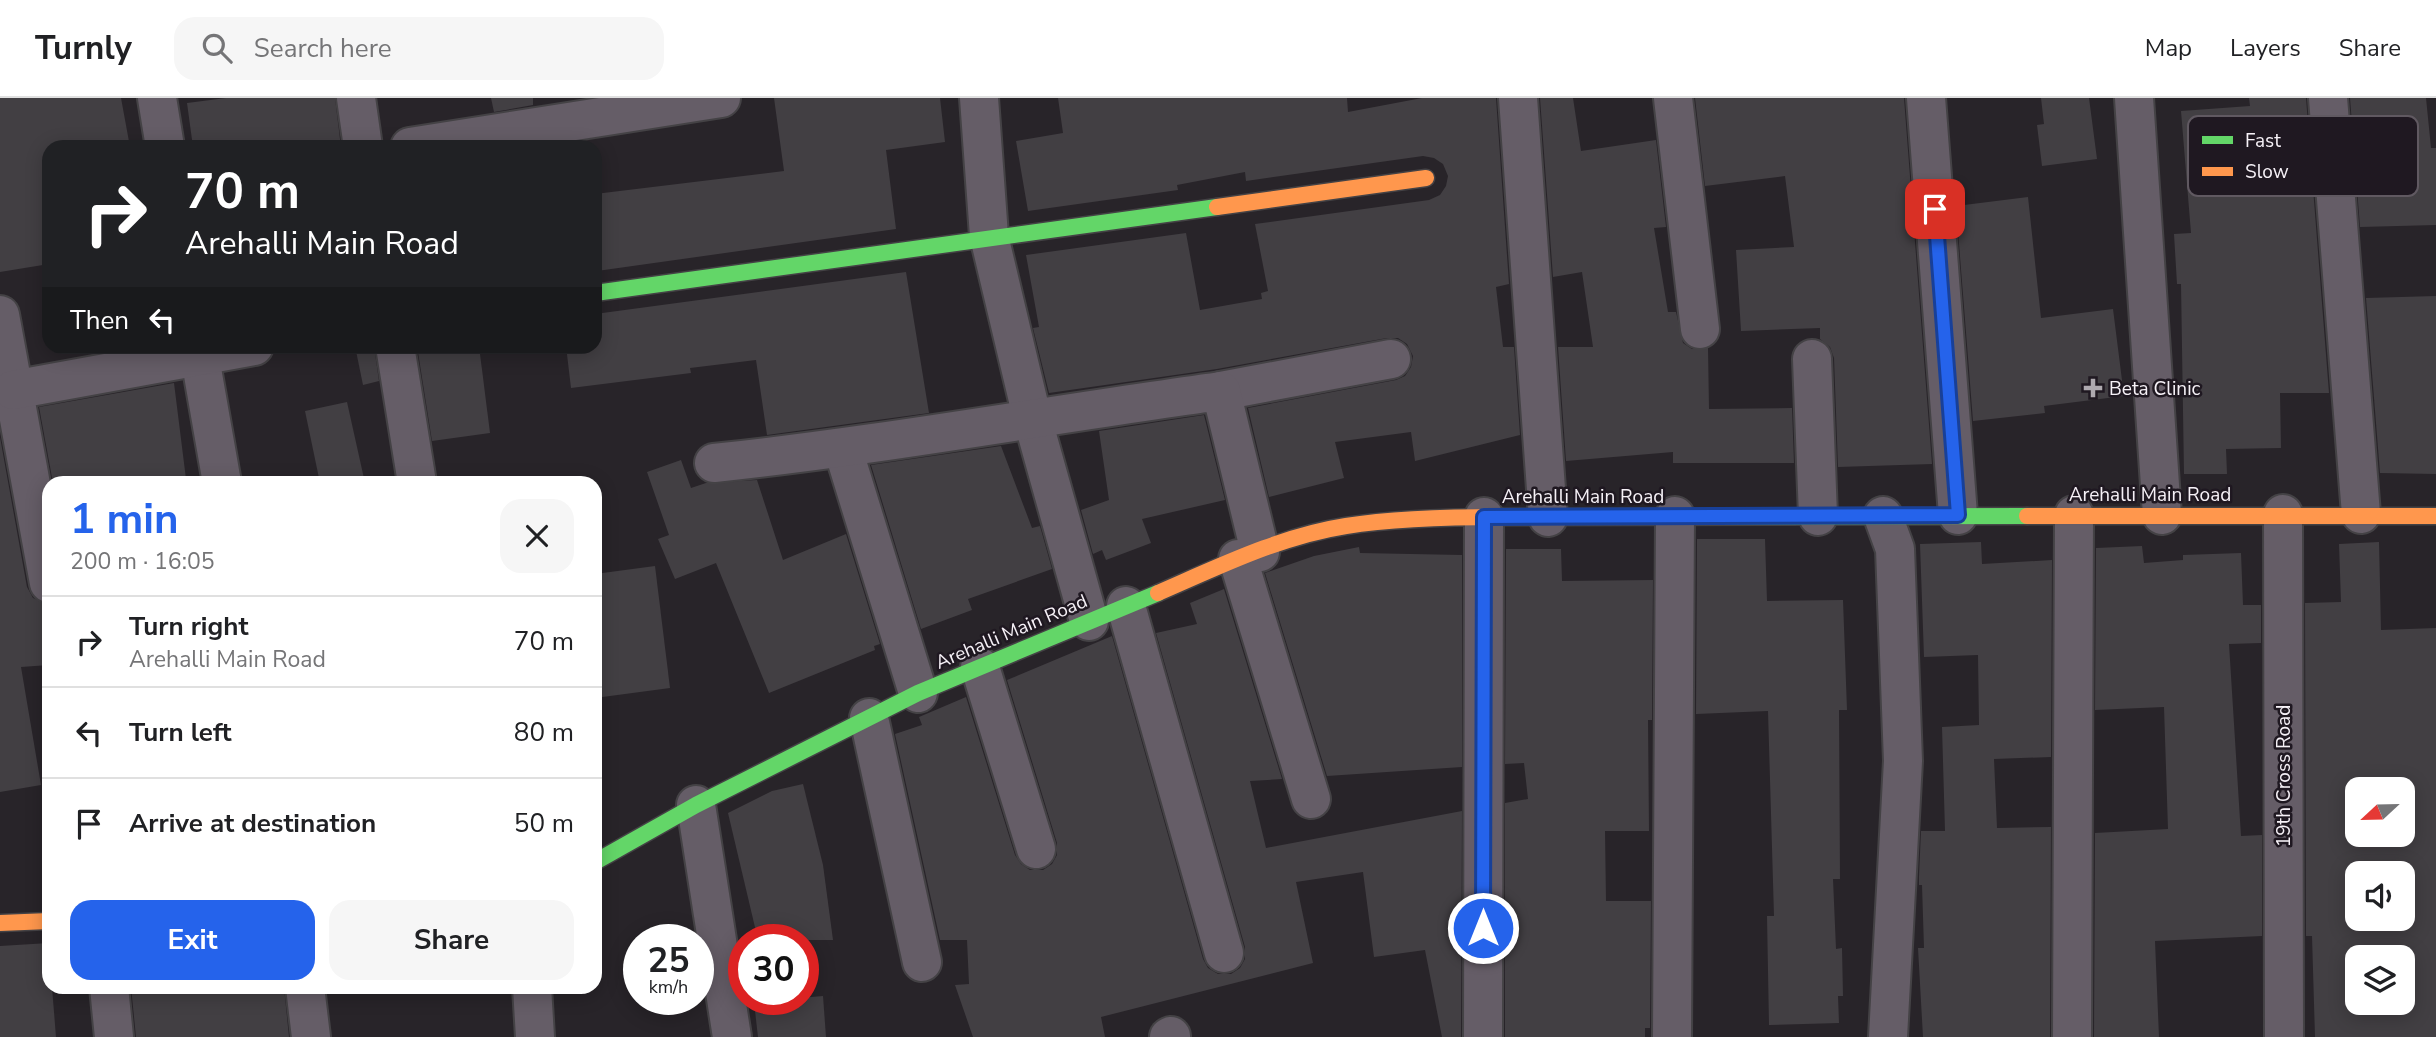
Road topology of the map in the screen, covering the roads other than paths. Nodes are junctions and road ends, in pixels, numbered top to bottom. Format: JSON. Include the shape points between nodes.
{"nodes":[{"id":1,"x":157,"y":98,"type":"edge"},
{"id":2,"x":356,"y":98,"type":"edge"},
{"id":3,"x":721,"y":98,"type":"edge"},
{"id":4,"x":979,"y":98,"type":"edge"},
{"id":5,"x":1518,"y":98,"type":"edge"},
{"id":6,"x":1673,"y":98,"type":"edge"},
{"id":7,"x":1926,"y":98,"type":"edge"},
{"id":8,"x":2134,"y":98,"type":"edge"},
{"id":9,"x":2328,"y":98,"type":"edge"},
{"id":10,"x":2329,"y":116,"type":"edge"},
{"id":11,"x":164,"y":140,"type":"edge"},
{"id":12,"x":362,"y":140,"type":"edge"},
{"id":13,"x":454,"y":140,"type":"edge"},
{"id":14,"x":1426,"y":178,"type":"dead end"},
{"id":15,"x":2336,"y":196,"type":"edge"},
{"id":16,"x":989,"y":236,"type":"junction"},
{"id":17,"x":602,"y":292,"type":"edge"},
{"id":18,"x":0,"y":315,"type":"edge"},
{"id":19,"x":1700,"y":329,"type":"dead end"},
{"id":20,"x":185,"y":354,"type":"edge"},
{"id":21,"x":200,"y":354,"type":"edge"},
{"id":22,"x":397,"y":354,"type":"edge"},
{"id":23,"x":1391,"y":359,"type":"dead end"},
{"id":24,"x":1812,"y":359,"type":"dead end"},
{"id":25,"x":13,"y":390,"type":"junction"},
{"id":26,"x":1222,"y":391,"type":"junction"},
{"id":27,"x":1032,"y":417,"type":"junction"},
{"id":28,"x":843,"y":449,"type":"junction"},
{"id":29,"x":714,"y":463,"type":"dead end"},
{"id":30,"x":221,"y":476,"type":"edge"},
{"id":31,"x":416,"y":476,"type":"edge"},
{"id":32,"x":2162,"y":514,"type":"junction"},
{"id":33,"x":2283,"y":514,"type":"junction"},
{"id":34,"x":2361,"y":514,"type":"junction"},
{"id":35,"x":1958,"y":515,"type":"junction"},
{"id":36,"x":2074,"y":515,"type":"junction"},
{"id":37,"x":1675,"y":516,"type":"junction"},
{"id":38,"x":1818,"y":516,"type":"junction"},
{"id":39,"x":1883,"y":516,"type":"junction"},
{"id":40,"x":2436,"y":516,"type":"edge"},
{"id":41,"x":1484,"y":517,"type":"junction"},
{"id":42,"x":1548,"y":517,"type":"junction"},
{"id":43,"x":42,"y":545,"type":"edge"},
{"id":44,"x":1249,"y":555,"type":"junction"},
{"id":45,"x":1126,"y":606,"type":"junction"},
{"id":46,"x":1089,"y":621,"type":"junction"},
{"id":47,"x":980,"y":667,"type":"junction"},
{"id":48,"x":918,"y":693,"type":"junction"},
{"id":49,"x":869,"y":718,"type":"junction"},
{"id":50,"x":1311,"y":799,"type":"dead end"},
{"id":51,"x":696,"y":805,"type":"junction"},
{"id":52,"x":1036,"y":849,"type":"dead end"},
{"id":53,"x":602,"y":858,"type":"edge"},
{"id":54,"x":42,"y":920,"type":"edge"},
{"id":55,"x":0,"y":923,"type":"edge"},
{"id":56,"x":1224,"y":953,"type":"dead end"},
{"id":57,"x":922,"y":962,"type":"dead end"},
{"id":58,"x":110,"y":994,"type":"edge"},
{"id":59,"x":305,"y":994,"type":"edge"},
{"id":60,"x":532,"y":994,"type":"edge"},
{"id":61,"x":114,"y":1037,"type":"edge"},
{"id":62,"x":311,"y":1037,"type":"edge"},
{"id":63,"x":535,"y":1037,"type":"edge"},
{"id":64,"x":732,"y":1037,"type":"edge"},
{"id":65,"x":1483,"y":1037,"type":"edge"},
{"id":66,"x":1672,"y":1037,"type":"edge"},
{"id":67,"x":1888,"y":1037,"type":"edge"},
{"id":68,"x":2072,"y":1037,"type":"edge"},
{"id":69,"x":2284,"y":1037,"type":"edge"}],
"edges":[{"from":1,"to":11,"type":"street"},
{"from":2,"to":12,"type":"street"},
{"from":3,"to":13,"type":"street"},
{"from":4,"to":16,"type":"street"},
{"from":5,"to":42,"type":"street"},
{"from":6,"to":19,"type":"street"},
{"from":7,"to":35,"type":"street"},
{"from":8,"to":32,"type":"street"},
{"from":9,"to":10,"type":"street"},
{"from":14,"to":16,"type":"street"},
{"from":15,"to":34,"type":"street"},
{"from":16,"to":17,"type":"street"},
{"from":16,"to":27,"type":"street"},
{"from":18,"to":25,"type":"street"},
{"from":20,"to":25,"type":"street"},
{"from":21,"to":30,"type":"street"},
{"from":22,"to":31,"type":"street"},
{"from":23,"to":26,"type":"street"},
{"from":24,"to":38,"type":"street"},
{"from":25,"to":43,"type":"street"},
{"from":26,"to":27,"type":"street"},
{"from":26,"to":44,"type":"street"},
{"from":27,"to":28,"type":"street"},
{"from":27,"to":46,"type":"street"},
{"from":28,"to":29,"type":"street"},
{"from":28,"to":48,"type":"street"},
{"from":32,"to":33,"type":"street","name":"Arehalli Main Road"},
{"from":32,"to":36,"type":"street","name":"Arehalli Main Road"},
{"from":33,"to":34,"type":"street","name":"Arehalli Main Road"},
{"from":33,"to":69,"type":"street","name":"19th Cross Road"},
{"from":34,"to":40,"type":"street","name":"Arehalli Main Road"},
{"from":35,"to":36,"type":"street","name":"Arehalli Main Road"},
{"from":35,"to":39,"type":"street","name":"Arehalli Main Road"},
{"from":36,"to":68,"type":"street"},
{"from":37,"to":38,"type":"street","name":"Arehalli Main Road"},
{"from":37,"to":42,"type":"street","name":"Arehalli Main Road"},
{"from":37,"to":66,"type":"street"},
{"from":38,"to":39,"type":"street","name":"Arehalli Main Road"},
{"from":39,"to":67,"type":"street","via":[[1895,549],[1903,761]]},
{"from":41,"to":42,"type":"street","name":"Arehalli Main Road"},
{"from":41,"to":44,"type":"street","name":"Arehalli Main Road","via":[[1346,526]]},
{"from":41,"to":65,"type":"street"},
{"from":44,"to":45,"type":"street","name":"Arehalli Main Road"},
{"from":44,"to":50,"type":"street"},
{"from":45,"to":46,"type":"street","name":"Arehalli Main Road"},
{"from":45,"to":56,"type":"street"},
{"from":46,"to":47,"type":"street","name":"Arehalli Main Road"},
{"from":47,"to":48,"type":"street","name":"Arehalli Main Road"},
{"from":47,"to":52,"type":"street"},
{"from":48,"to":49,"type":"street","name":"Arehalli Main Road"},
{"from":49,"to":51,"type":"street","name":"Arehalli Main Road"},
{"from":49,"to":57,"type":"street"},
{"from":51,"to":53,"type":"street","name":"Arehalli Main Road"},
{"from":51,"to":64,"type":"street"},
{"from":54,"to":55,"type":"street"},
{"from":58,"to":61,"type":"street"},
{"from":59,"to":62,"type":"street"},
{"from":60,"to":63,"type":"street"}]}
